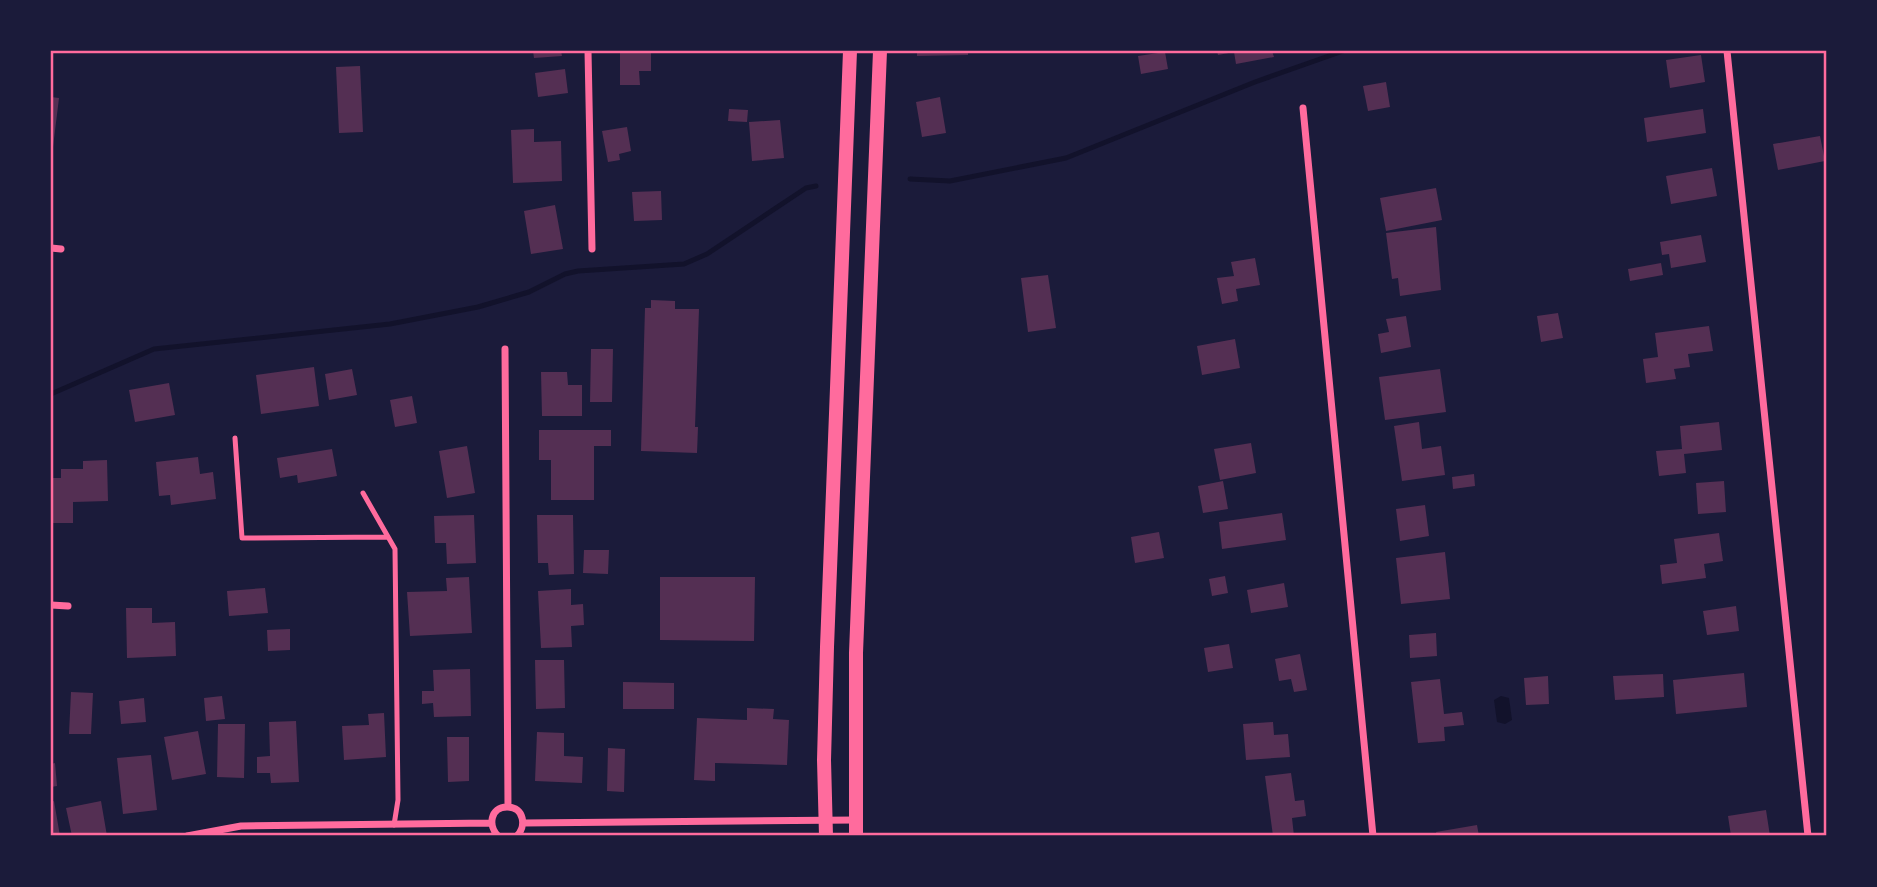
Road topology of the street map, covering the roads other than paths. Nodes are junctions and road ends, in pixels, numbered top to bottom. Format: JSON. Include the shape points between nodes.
{"nodes":[{"id":1,"x":588,"y":51,"type":"edge"},
{"id":2,"x":850,"y":51,"type":"edge"},
{"id":3,"x":880,"y":51,"type":"edge"},
{"id":4,"x":1727,"y":51,"type":"edge"},
{"id":5,"x":1303,"y":108,"type":"dead end"},
{"id":6,"x":51,"y":248,"type":"edge"},
{"id":7,"x":61,"y":249,"type":"dead end"},
{"id":8,"x":592,"y":249,"type":"dead end"},
{"id":9,"x":505,"y":349,"type":"dead end"},
{"id":10,"x":235,"y":438,"type":"dead end"},
{"id":11,"x":363,"y":493,"type":"dead end"},
{"id":12,"x":388,"y":537,"type":"junction"},
{"id":13,"x":51,"y":605,"type":"edge"},
{"id":14,"x":68,"y":606,"type":"dead end"},
{"id":15,"x":508,"y":807,"type":"junction"},
{"id":16,"x":856,"y":820,"type":"junction"},
{"id":17,"x":825,"y":821,"type":"junction"},
{"id":18,"x":524,"y":823,"type":"junction"},
{"id":19,"x":491,"y":824,"type":"junction"},
{"id":20,"x":394,"y":825,"type":"junction"},
{"id":21,"x":187,"y":836,"type":"edge"},
{"id":22,"x":498,"y":836,"type":"edge"},
{"id":23,"x":517,"y":836,"type":"edge"},
{"id":24,"x":826,"y":836,"type":"edge"},
{"id":25,"x":856,"y":836,"type":"edge"},
{"id":26,"x":1373,"y":836,"type":"edge"},
{"id":27,"x":1808,"y":836,"type":"edge"}],
"edges":[{"from":1,"to":8,"type":"street"},
{"from":2,"to":17,"type":"main road","via":[[827,647]]},
{"from":3,"to":16,"type":"main road","via":[[856,653]]},
{"from":4,"to":27,"type":"street"},
{"from":5,"to":26,"type":"street"},
{"from":6,"to":7,"type":"street"},
{"from":9,"to":15,"type":"street"},
{"from":10,"to":12,"type":"lane","via":[[242,538]]},
{"from":11,"to":12,"type":"lane"},
{"from":12,"to":20,"type":"lane","via":[[395,549],[398,800]]},
{"from":13,"to":14,"type":"street"},
{"from":15,"to":18,"type":"street","via":[[517,811]]},
{"from":15,"to":19,"type":"street","via":[[494,813]]},
{"from":16,"to":17,"type":"street"},
{"from":16,"to":25,"type":"main road"},
{"from":17,"to":18,"type":"street"},
{"from":17,"to":24,"type":"main road"},
{"from":18,"to":23,"type":"street"},
{"from":19,"to":20,"type":"street"},
{"from":19,"to":22,"type":"street"},
{"from":20,"to":21,"type":"street","via":[[241,827]]}]}
